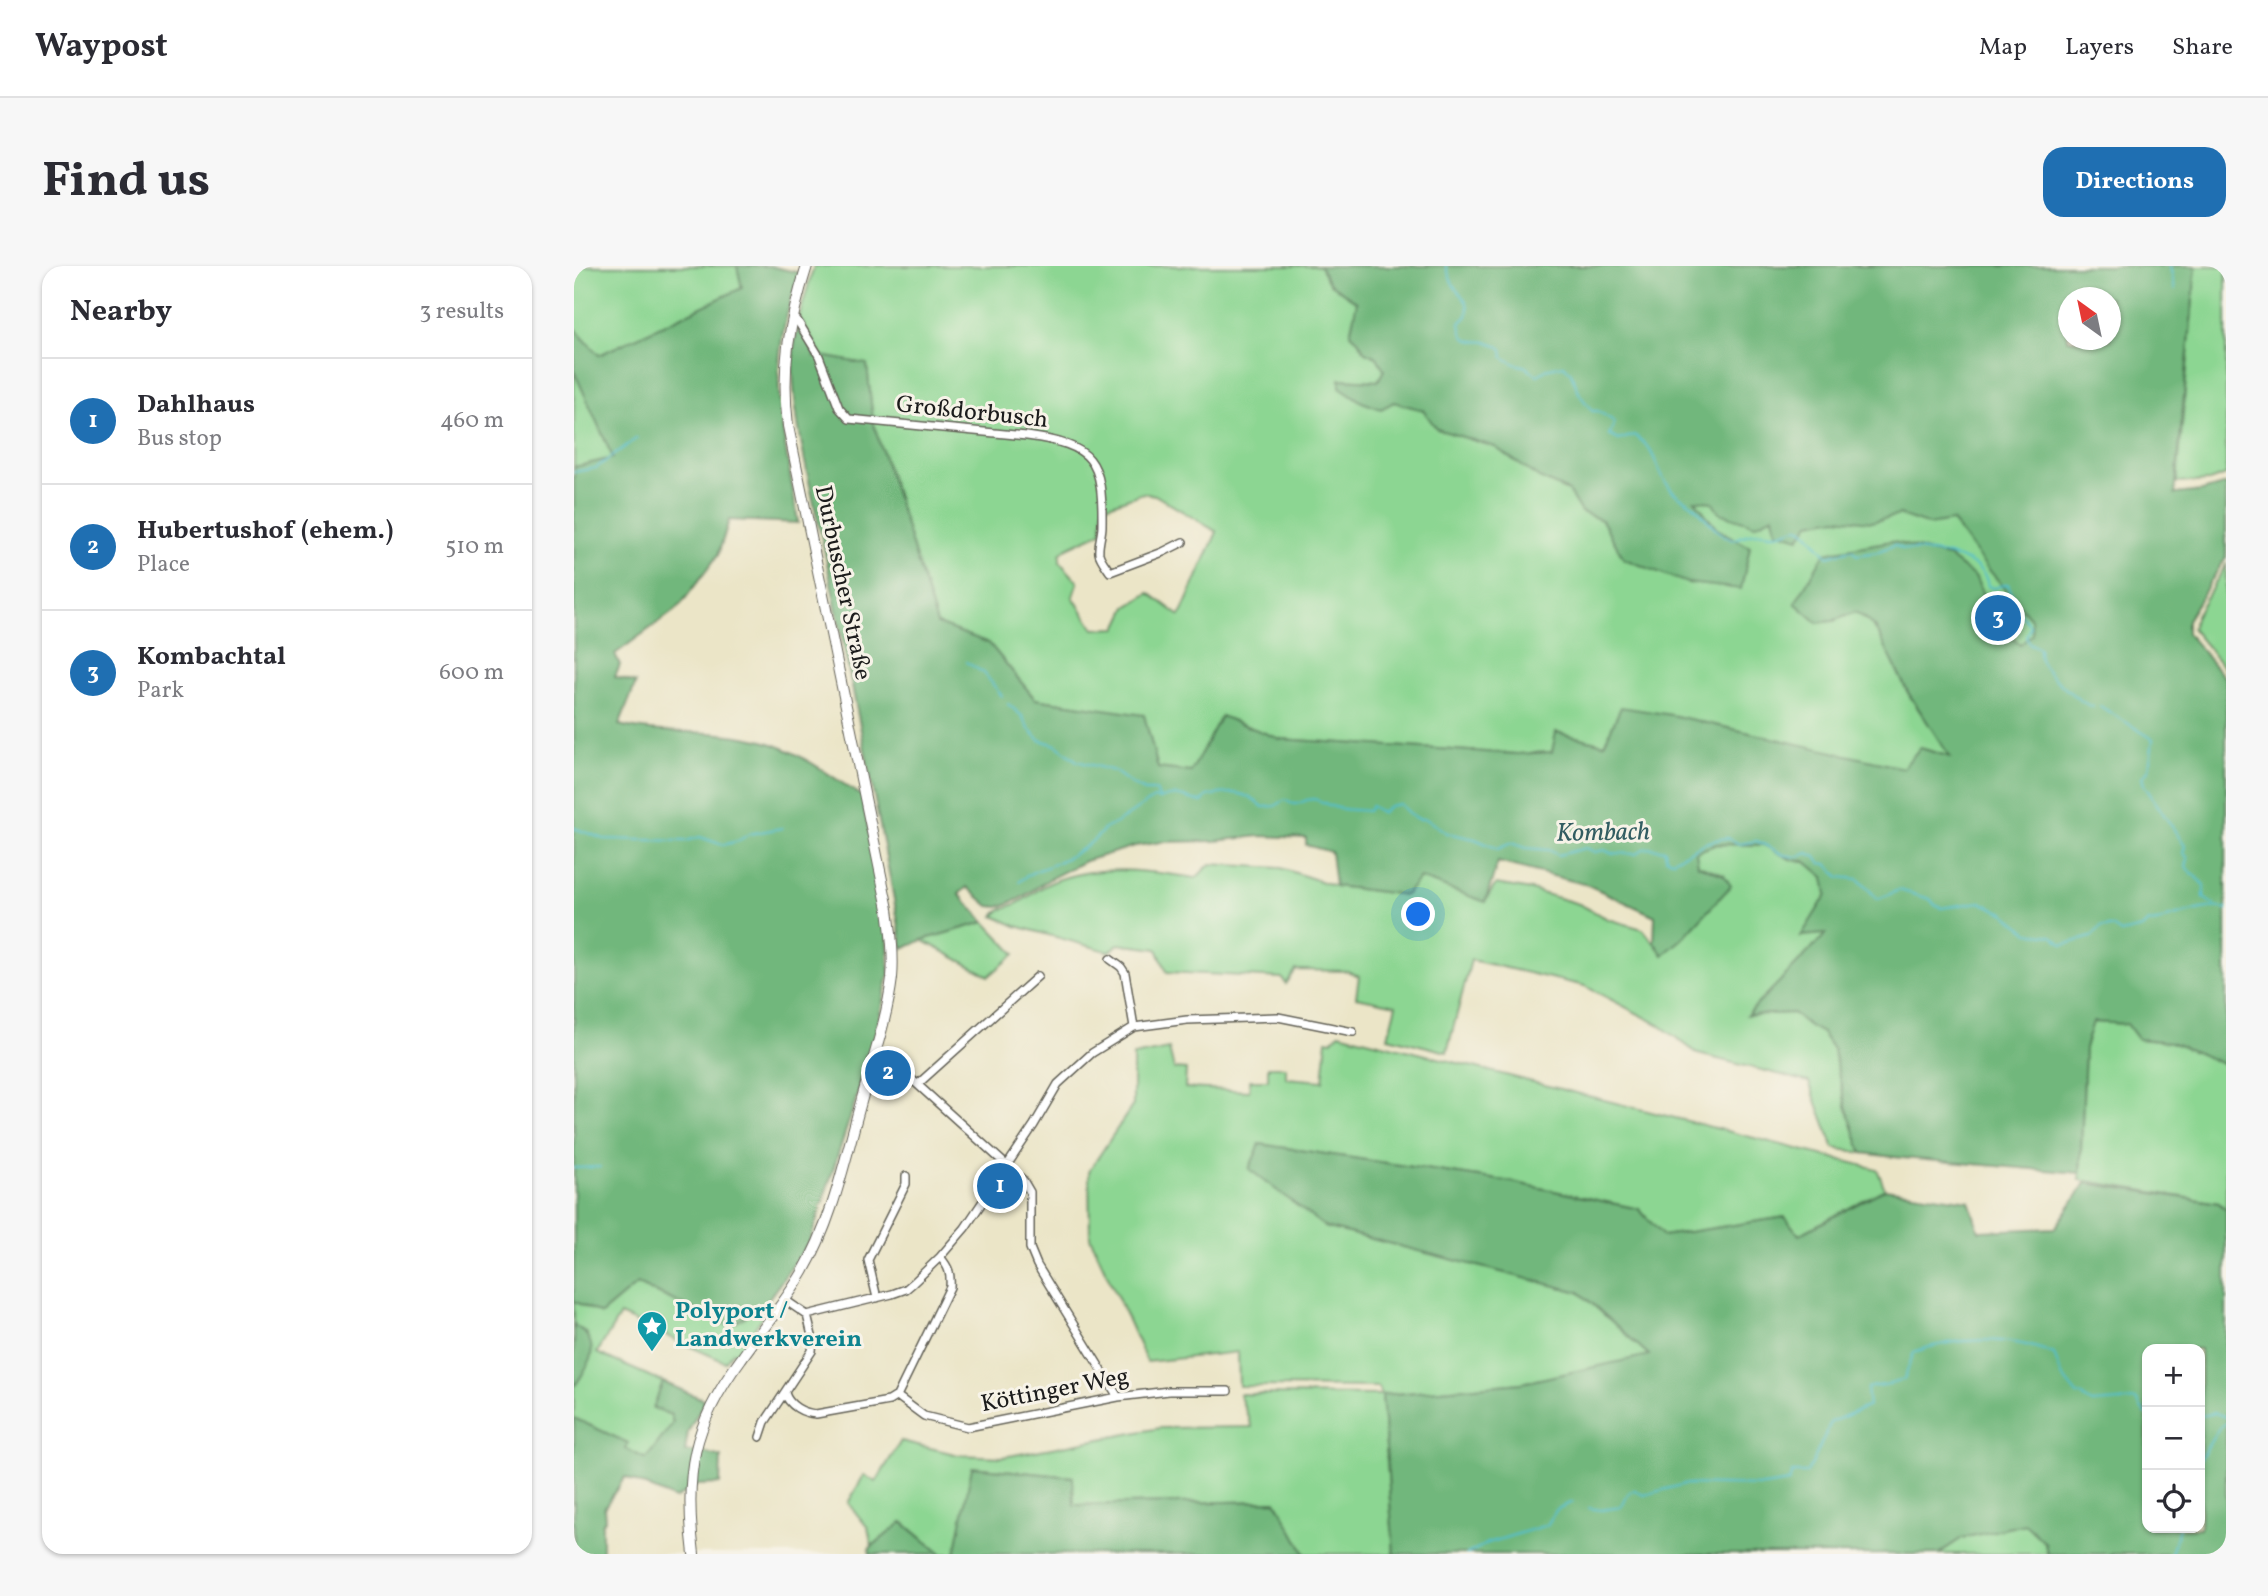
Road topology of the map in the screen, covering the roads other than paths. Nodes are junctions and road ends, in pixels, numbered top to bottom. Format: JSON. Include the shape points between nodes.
{"nodes":[{"id":1,"x":807,"y":266,"type":"edge"},
{"id":2,"x":792,"y":318,"type":"junction"},
{"id":3,"x":1183,"y":542,"type":"dead end"},
{"id":4,"x":1110,"y":959,"type":"dead end"},
{"id":5,"x":1038,"y":976,"type":"dead end"},
{"id":6,"x":1134,"y":1027,"type":"junction"},
{"id":7,"x":1353,"y":1032,"type":"dead end"},
{"id":8,"x":876,"y":1047,"type":"junction"},
{"id":9,"x":918,"y":1084,"type":"junction"},
{"id":10,"x":1007,"y":1166,"type":"junction"},
{"id":11,"x":906,"y":1176,"type":"dead end"},
{"id":12,"x":940,"y":1257,"type":"junction"},
{"id":13,"x":877,"y":1298,"type":"junction"},
{"id":14,"x":785,"y":1300,"type":"junction"},
{"id":15,"x":807,"y":1315,"type":"junction"},
{"id":16,"x":1228,"y":1391,"type":"dead end"},
{"id":17,"x":785,"y":1393,"type":"junction"},
{"id":18,"x":897,"y":1396,"type":"junction"},
{"id":19,"x":1118,"y":1396,"type":"junction"},
{"id":20,"x":760,"y":1437,"type":"dead end"},
{"id":21,"x":694,"y":1554,"type":"edge"}],
"edges":[{"from":1,"to":2,"type":"main road","name":"Durbuscher Straße"},
{"from":2,"to":3,"type":"street","name":"Großdorbusch","via":[[811,342],[839,408],[849,419],[1027,436],[1080,450],[1100,477],[1099,554],[1110,572]]},
{"from":2,"to":8,"type":"main road","name":"Durbuscher Straße","via":[[785,366],[788,426],[888,909],[892,978]]},
{"from":4,"to":6,"type":"street","via":[[1125,973]]},
{"from":5,"to":9,"type":"street"},
{"from":6,"to":7,"type":"street","via":[[1279,1017]]},
{"from":6,"to":10,"type":"street","via":[[1092,1053],[1058,1084]]},
{"from":8,"to":9,"type":"street"},
{"from":8,"to":14,"type":"main road","name":"Durbuscher Straße","via":[[829,1212],[813,1253]]},
{"from":9,"to":10,"type":"street"},
{"from":10,"to":12,"type":"street"},
{"from":10,"to":19,"type":"street","via":[[1030,1192],[1030,1248],[1037,1265]]},
{"from":11,"to":13,"type":"street","via":[[868,1259]]},
{"from":12,"to":13,"type":"street","via":[[906,1289]]},
{"from":12,"to":18,"type":"street","via":[[948,1266],[950,1287]]},
{"from":13,"to":15,"type":"street"},
{"from":14,"to":15,"type":"street"},
{"from":14,"to":21,"type":"main road","name":"Durbuscher Straße","via":[[727,1379],[701,1430],[690,1478]]},
{"from":15,"to":17,"type":"street","via":[[812,1351]]},
{"from":16,"to":19,"type":"street","name":"Köttinger Weg"},
{"from":17,"to":18,"type":"street","via":[[787,1400],[806,1413]]},
{"from":17,"to":20,"type":"street"},
{"from":18,"to":19,"type":"street","name":"Köttinger Weg","via":[[924,1416],[968,1427]]}]}
